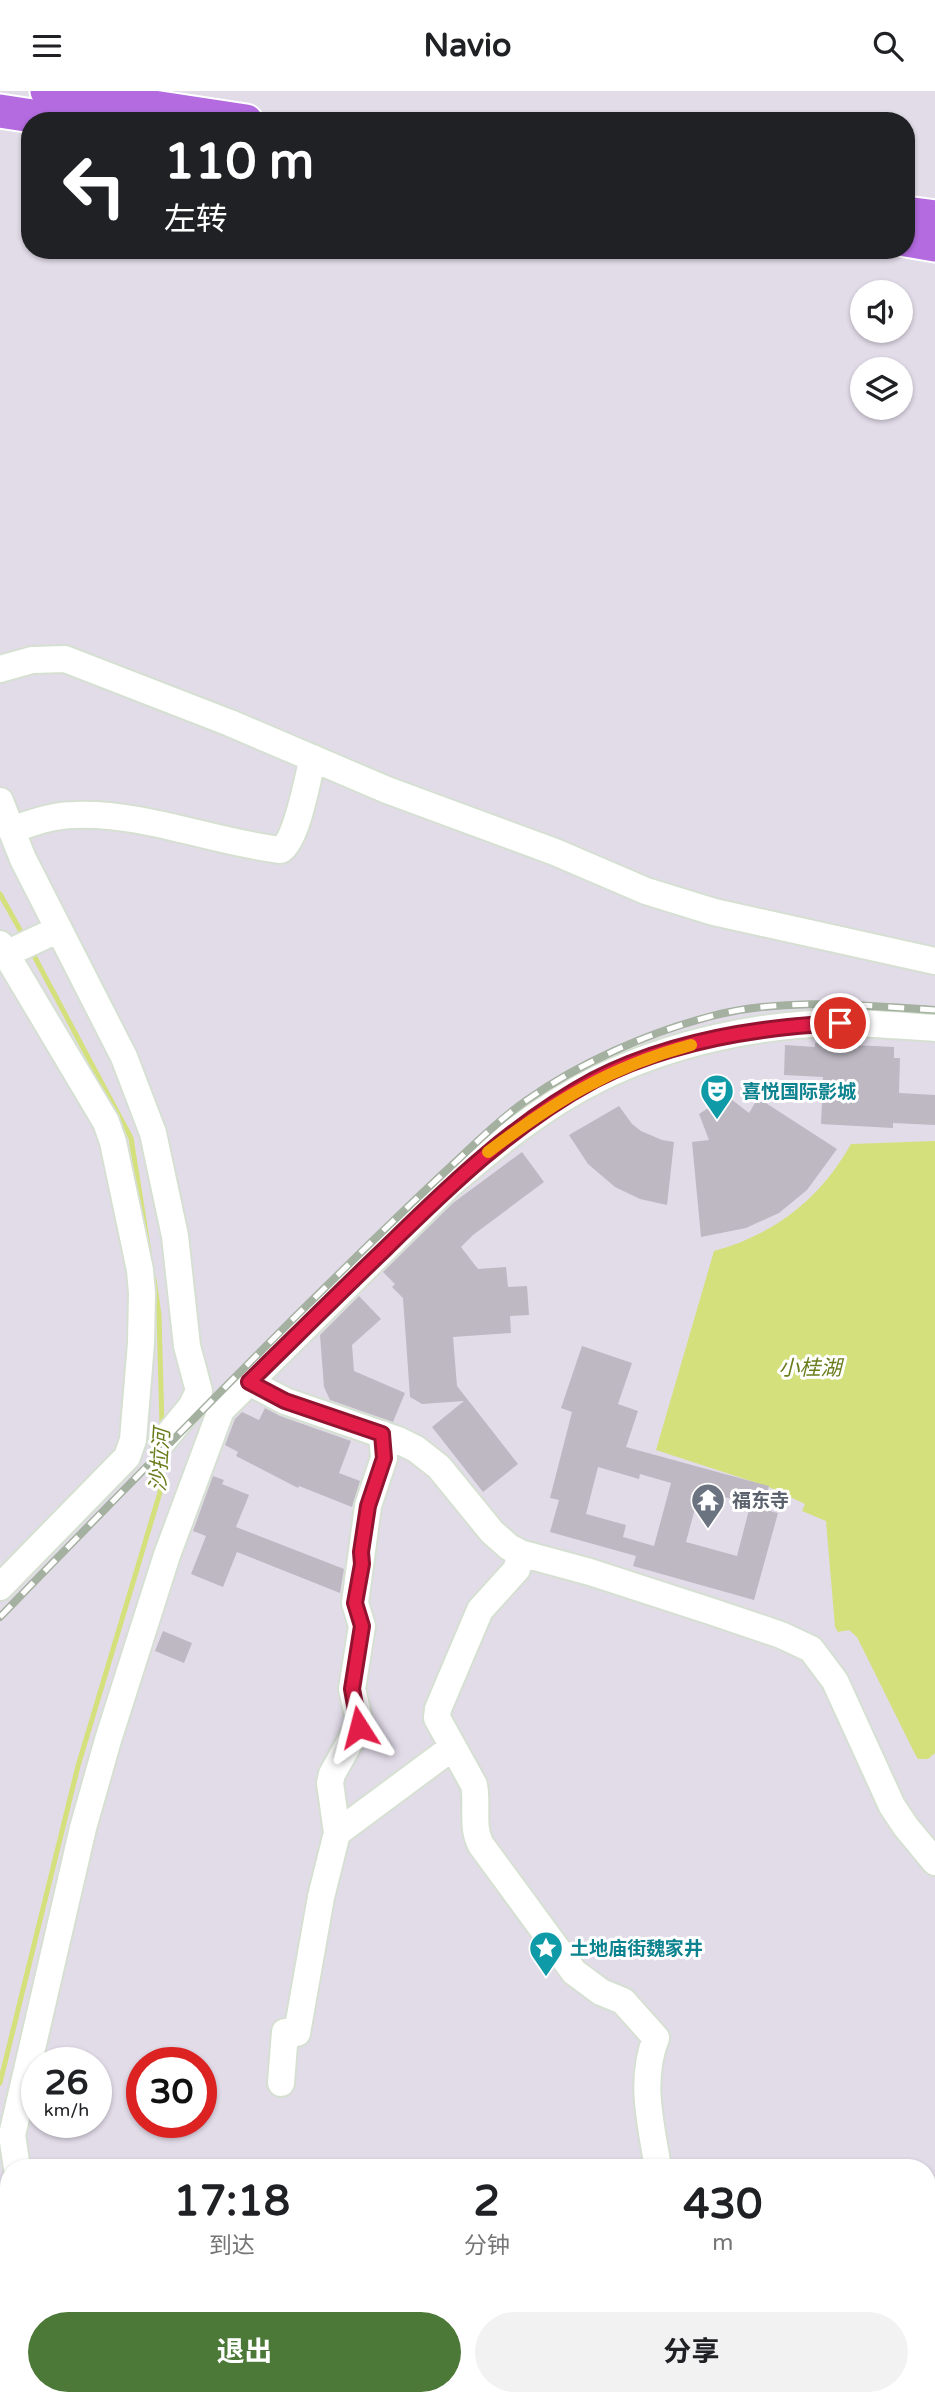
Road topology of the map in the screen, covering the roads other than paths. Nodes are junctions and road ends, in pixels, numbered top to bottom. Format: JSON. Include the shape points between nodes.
{"nodes":[{"id":1,"x":47,"y":91,"type":"edge"},
{"id":2,"x":0,"y":111,"type":"edge"},
{"id":3,"x":186,"y":112,"type":"edge"},
{"id":4,"x":21,"y":114,"type":"edge"},
{"id":5,"x":915,"y":214,"type":"edge"},
{"id":6,"x":935,"y":217,"type":"edge"},
{"id":7,"x":915,"y":242,"type":"edge"},
{"id":8,"x":935,"y":245,"type":"edge"},
{"id":9,"x":0,"y":669,"type":"edge"},
{"id":10,"x":313,"y":758,"type":"junction"},
{"id":11,"x":0,"y":801,"type":"edge"},
{"id":12,"x":11,"y":830,"type":"junction"},
{"id":13,"x":54,"y":931,"type":"junction"},
{"id":14,"x":7,"y":949,"type":"edge"},
{"id":15,"x":935,"y":961,"type":"edge"},
{"id":16,"x":935,"y":1028,"type":"edge"},
{"id":17,"x":249,"y":1382,"type":"junction"},
{"id":18,"x":382,"y":1434,"type":"junction"},
{"id":19,"x":148,"y":1441,"type":"junction"},
{"id":20,"x":199,"y":1442,"type":"junction"},
{"id":21,"x":520,"y":1553,"type":"junction"},
{"id":22,"x":0,"y":1587,"type":"edge"},
{"id":23,"x":453,"y":1747,"type":"junction"},
{"id":24,"x":337,"y":1833,"type":"junction"},
{"id":25,"x":935,"y":1862,"type":"edge"},
{"id":26,"x":281,"y":2083,"type":"dead end"},
{"id":27,"x":16,"y":2159,"type":"edge"},
{"id":28,"x":657,"y":2159,"type":"edge"}],
"edges":[{"from":1,"to":3,"type":"main road"},
{"from":2,"to":4,"type":"main road"},
{"from":5,"to":6,"type":"main road"},
{"from":7,"to":8,"type":"main road"},
{"from":9,"to":10,"type":"street","via":[[32,660],[65,659]]},
{"from":10,"to":12,"type":"street","via":[[293,832],[281,850],[112,815],[72,815]]},
{"from":10,"to":15,"type":"street","via":[[646,891],[714,912]]},
{"from":11,"to":12,"type":"street"},
{"from":12,"to":13,"type":"street"},
{"from":13,"to":14,"type":"street"},
{"from":13,"to":19,"type":"street","via":[[124,1057],[153,1133],[175,1236],[187,1346],[199,1391],[191,1408]]},
{"from":14,"to":19,"type":"street","via":[[95,1101],[113,1142],[140,1271]]},
{"from":16,"to":17,"type":"street","via":[[840,1023],[776,1027],[656,1055],[596,1080],[476,1161]]},
{"from":17,"to":18,"type":"street","via":[[285,1401]]},
{"from":17,"to":20,"type":"street","via":[[221,1410]]},
{"from":18,"to":21,"type":"street","via":[[428,1458],[492,1532]]},
{"from":18,"to":24,"type":"street","via":[[384,1458],[368,1506],[355,1603],[362,1626],[352,1689],[360,1724],[330,1783]]},
{"from":19,"to":20,"type":"street"},
{"from":19,"to":22,"type":"street"},
{"from":20,"to":27,"type":"street","via":[[83,1828],[12,2135]]},
{"from":21,"to":23,"type":"street","via":[[517,1569],[480,1610],[438,1709],[437,1718]]},
{"from":21,"to":25,"type":"street","via":[[713,1612],[811,1649],[835,1681],[892,1806]]},
{"from":23,"to":24,"type":"street"},
{"from":23,"to":28,"type":"street","via":[[474,1785],[475,1830],[481,1845],[574,1972],[623,2001],[656,2038],[646,2085]]},
{"from":24,"to":26,"type":"street","via":[[297,2033],[285,2032]]}]}
